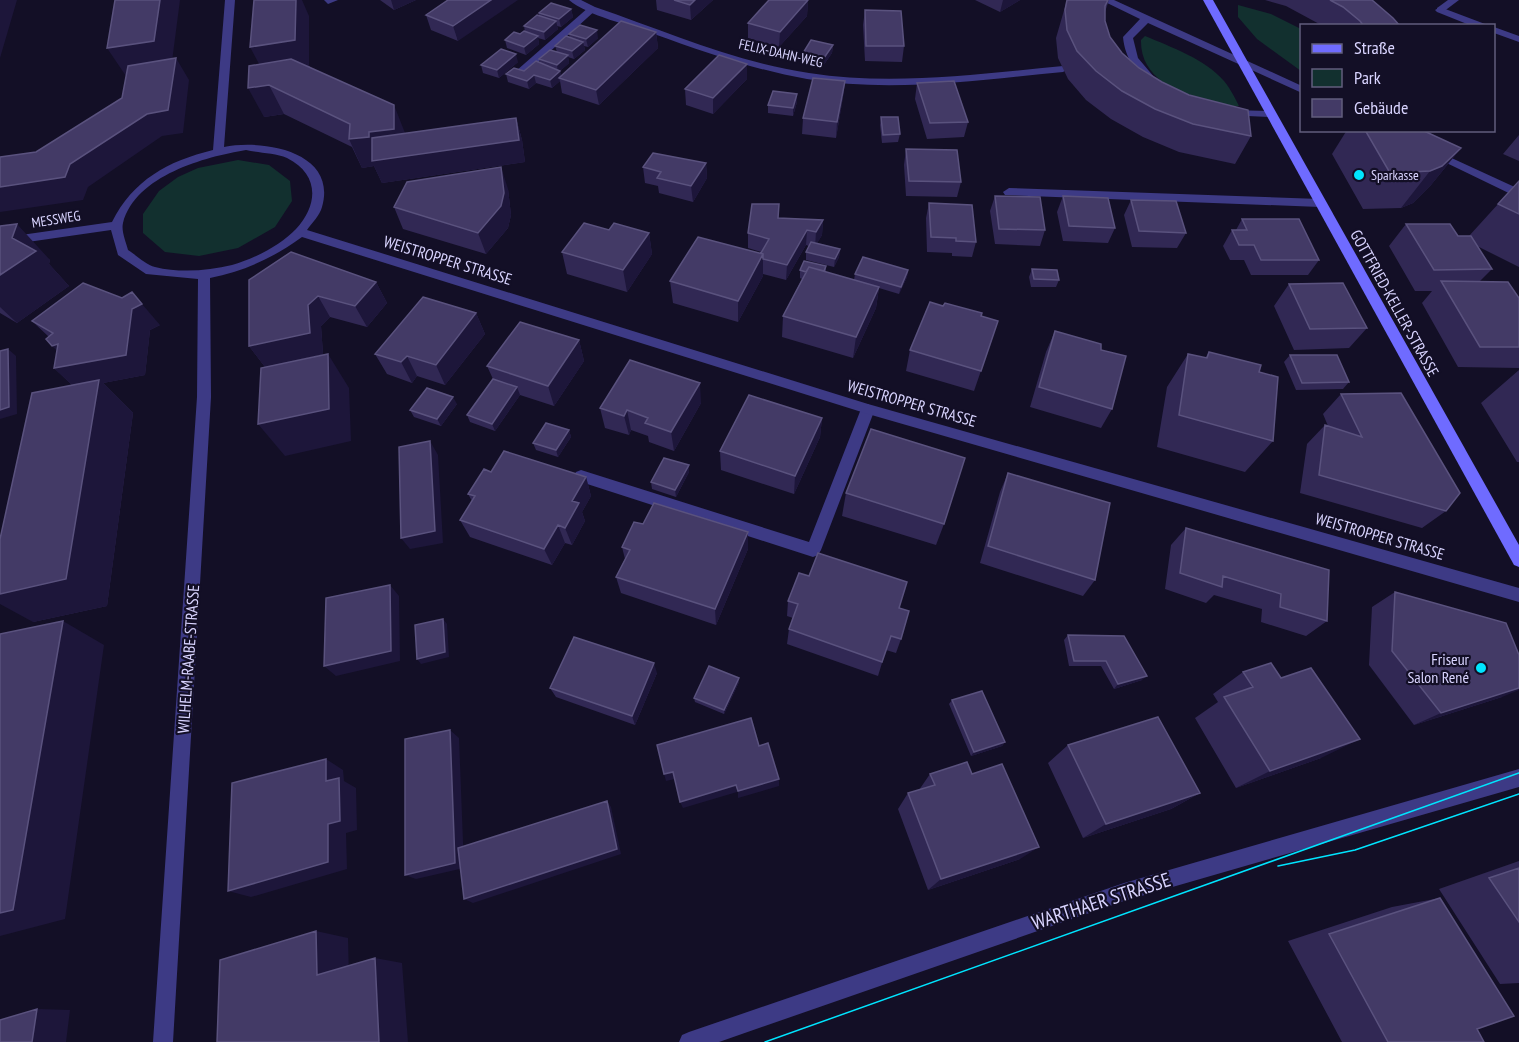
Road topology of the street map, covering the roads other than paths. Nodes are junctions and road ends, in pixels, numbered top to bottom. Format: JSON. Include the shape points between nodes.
{"nodes":[{"id":1,"x":230,"y":0,"type":"edge"},
{"id":2,"x":333,"y":0,"type":"edge"},
{"id":3,"x":574,"y":0,"type":"edge"},
{"id":4,"x":1106,"y":0,"type":"edge"},
{"id":5,"x":1208,"y":0,"type":"edge"},
{"id":6,"x":1454,"y":0,"type":"edge"},
{"id":7,"x":328,"y":1,"type":"edge"},
{"id":8,"x":592,"y":9,"type":"junction"},
{"id":9,"x":1146,"y":19,"type":"junction"},
{"id":10,"x":1477,"y":24,"type":"edge"},
{"id":11,"x":1495,"y":30,"type":"edge"},
{"id":12,"x":1519,"y":39,"type":"edge"},
{"id":13,"x":1242,"y":62,"type":"junction"},
{"id":14,"x":1063,"y":69,"type":"dead end"},
{"id":15,"x":520,"y":73,"type":"edge"},
{"id":16,"x":1165,"y":89,"type":"edge"},
{"id":17,"x":1300,"y":89,"type":"edge"},
{"id":18,"x":1224,"y":111,"type":"edge"},
{"id":19,"x":1269,"y":114,"type":"junction"},
{"id":20,"x":1419,"y":146,"type":"edge"},
{"id":21,"x":218,"y":151,"type":"junction"},
{"id":22,"x":1009,"y":192,"type":"dead end"},
{"id":23,"x":1519,"y":194,"type":"edge"},
{"id":24,"x":1320,"y":202,"type":"junction"},
{"id":25,"x":117,"y":225,"type":"junction"},
{"id":26,"x":300,"y":232,"type":"junction"},
{"id":27,"x":0,"y":242,"type":"edge"},
{"id":28,"x":204,"y":275,"type":"junction"},
{"id":29,"x":868,"y":409,"type":"junction"},
{"id":30,"x":581,"y":476,"type":"edge"},
{"id":31,"x":1519,"y":560,"type":"edge"},
{"id":32,"x":1519,"y":595,"type":"edge"},
{"id":33,"x":1519,"y":778,"type":"edge"},
{"id":34,"x":163,"y":1042,"type":"edge"},
{"id":35,"x":689,"y":1042,"type":"edge"}],
"edges":[{"from":1,"to":21,"type":"street"},
{"from":2,"to":7,"type":"street"},
{"from":3,"to":8,"type":"street","name":"FELIX-DAHN-WEG"},
{"from":4,"to":9,"type":"street"},
{"from":5,"to":13,"type":"street","name":"GOTTFRIED-KELLER-STRASSE"},
{"from":6,"to":10,"type":"street","via":[[1440,10]]},
{"from":8,"to":14,"type":"street","name":"FELIX-DAHN-WEG","via":[[727,55],[807,75],[873,81]]},
{"from":8,"to":15,"type":"street"},
{"from":9,"to":13,"type":"street"},
{"from":9,"to":16,"type":"street","via":[[1128,38],[1128,63]]},
{"from":11,"to":12,"type":"street"},
{"from":13,"to":17,"type":"street"},
{"from":13,"to":19,"type":"street","name":"GOTTFRIED-KELLER-STRASSE"},
{"from":18,"to":19,"type":"street"},
{"from":19,"to":24,"type":"street","name":"GOTTFRIED-KELLER-STRASSE"},
{"from":20,"to":23,"type":"street"},
{"from":21,"to":25,"type":"street","via":[[186,160],[155,176],[130,198]]},
{"from":21,"to":26,"type":"street","via":[[246,147],[288,154],[309,166],[319,187],[316,208]]},
{"from":22,"to":24,"type":"street"},
{"from":24,"to":31,"type":"street","name":"GOTTFRIED-KELLER-STRASSE"},
{"from":25,"to":27,"type":"street","name":"MESSWEG"},
{"from":25,"to":28,"type":"street","via":[[122,252],[150,271]]},
{"from":26,"to":28,"type":"street","via":[[275,251],[247,264]]},
{"from":26,"to":29,"type":"street","name":"WEISTROPPER STRASSE"},
{"from":28,"to":34,"type":"street","name":"WILHELM-RAABE-STRASSE","via":[[204,408]]},
{"from":29,"to":30,"type":"street","via":[[813,550]]},
{"from":29,"to":32,"type":"street","name":"WEISTROPPER STRASSE"},
{"from":33,"to":35,"type":"street","name":"WARTHAER STRASSE","via":[[1124,892]]}]}
